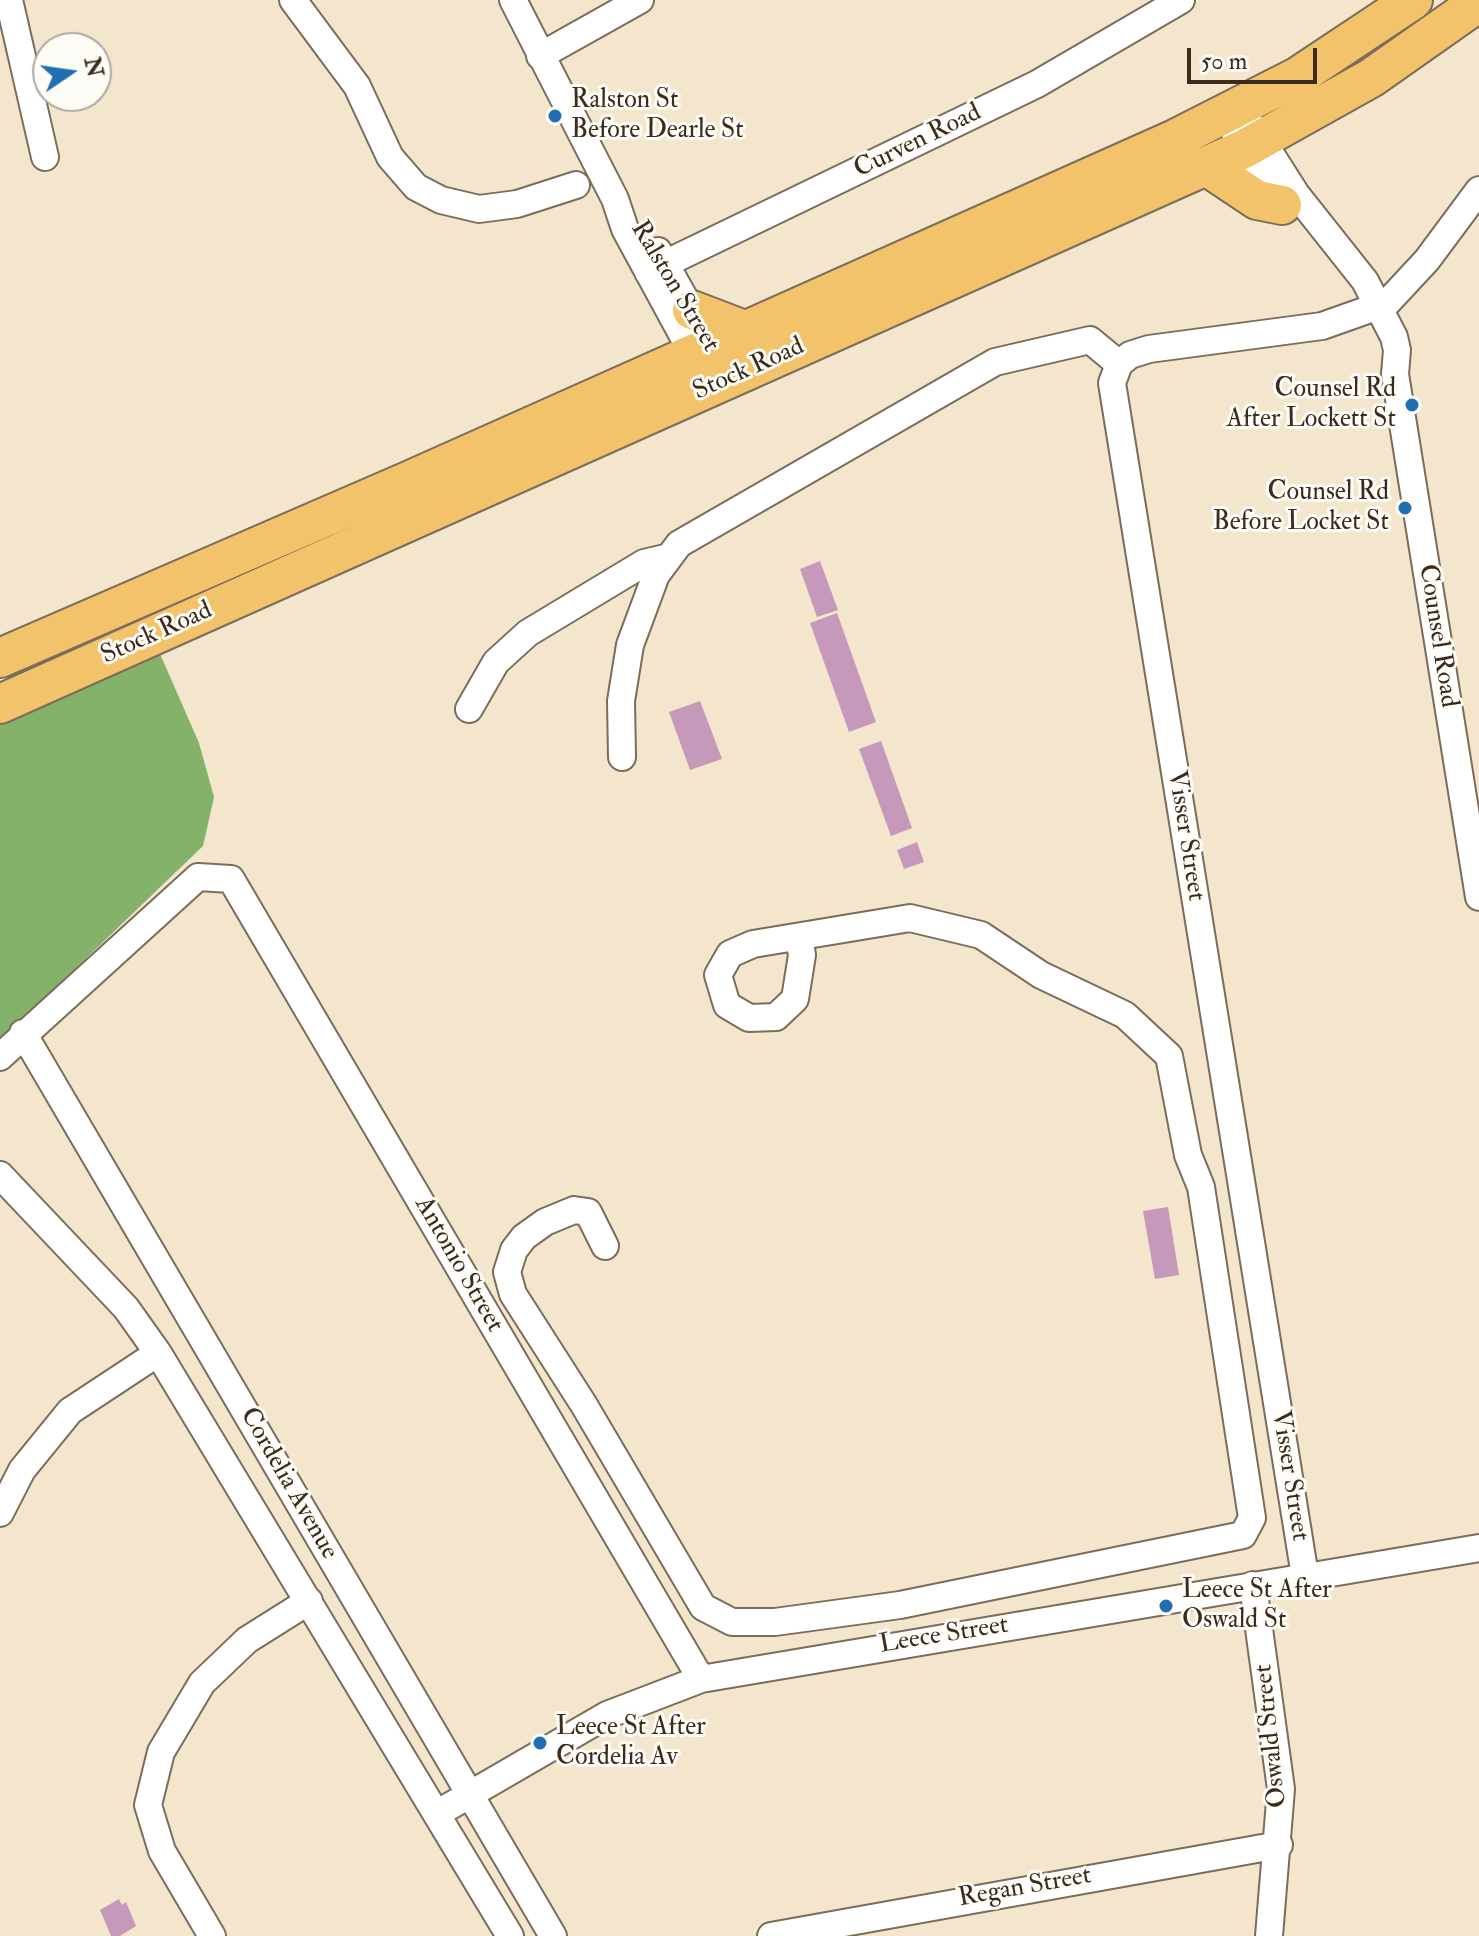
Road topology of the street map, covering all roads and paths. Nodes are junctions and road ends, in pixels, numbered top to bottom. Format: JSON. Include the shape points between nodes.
{"nodes":[{"id":1,"x":9,"y":0,"type":"edge"},
{"id":2,"x":293,"y":0,"type":"edge"},
{"id":3,"x":513,"y":0,"type":"edge"},
{"id":4,"x":640,"y":0,"type":"edge"},
{"id":5,"x":1181,"y":0,"type":"edge"},
{"id":6,"x":1413,"y":0,"type":"edge"},
{"id":7,"x":1479,"y":2,"type":"edge"},
{"id":8,"x":540,"y":56,"type":"junction"},
{"id":9,"x":1233,"y":111,"type":"junction"},
{"id":10,"x":1252,"y":145,"type":"junction"},
{"id":11,"x":45,"y":157,"type":"dead end"},
{"id":12,"x":1206,"y":166,"type":"junction"},
{"id":13,"x":576,"y":185,"type":"dead end"},
{"id":14,"x":1479,"y":190,"type":"edge"},
{"id":15,"x":1282,"y":205,"type":"junction"},
{"id":16,"x":657,"y":267,"type":"junction"},
{"id":17,"x":1372,"y":309,"type":"junction"},
{"id":18,"x":692,"y":310,"type":"junction"},
{"id":19,"x":747,"y":331,"type":"junction"},
{"id":20,"x":1119,"y":364,"type":"junction"},
{"id":21,"x":711,"y":367,"type":"junction"},
{"id":22,"x":665,"y":558,"type":"junction"},
{"id":23,"x":0,"y":658,"type":"edge"},
{"id":24,"x":0,"y":704,"type":"edge"},
{"id":25,"x":469,"y":709,"type":"dead end"},
{"id":26,"x":622,"y":757,"type":"dead end"},
{"id":27,"x":1479,"y":897,"type":"edge"},
{"id":28,"x":799,"y":937,"type":"dead end"},
{"id":29,"x":23,"y":1033,"type":"junction"},
{"id":30,"x":0,"y":1057,"type":"edge"},
{"id":31,"x":1238,"y":1158,"type":"junction"},
{"id":32,"x":1196,"y":1173,"type":"junction"},
{"id":33,"x":0,"y":1175,"type":"edge"},
{"id":34,"x":605,"y":1246,"type":"dead end"},
{"id":35,"x":158,"y":1353,"type":"junction"},
{"id":36,"x":0,"y":1513,"type":"edge"},
{"id":37,"x":1479,"y":1548,"type":"edge"},
{"id":38,"x":1305,"y":1576,"type":"junction"},
{"id":39,"x":1253,"y":1585,"type":"junction"},
{"id":40,"x":309,"y":1601,"type":"junction"},
{"id":41,"x":701,"y":1679,"type":"junction"},
{"id":42,"x":470,"y":1795,"type":"junction"},
{"id":43,"x":438,"y":1813,"type":"junction"},
{"id":44,"x":1279,"y":1845,"type":"junction"},
{"id":45,"x":887,"y":1925,"type":"edge"},
{"id":46,"x":212,"y":1936,"type":"edge"},
{"id":47,"x":510,"y":1936,"type":"edge"},
{"id":48,"x":553,"y":1936,"type":"edge"},
{"id":49,"x":771,"y":1936,"type":"edge"},
{"id":50,"x":1269,"y":1936,"type":"edge"}],
"edges":[{"from":1,"to":11,"type":"street"},
{"from":2,"to":13,"type":"street","via":[[357,86],[390,157],[416,187],[441,200],[479,209],[517,204]]},
{"from":3,"to":8,"type":"street","name":"Ralston Street"},
{"from":4,"to":8,"type":"street"},
{"from":5,"to":16,"type":"street","name":"Curven Road","via":[[1037,84]]},
{"from":6,"to":9,"type":"highway","name":"Stock Road","via":[[1346,47]]},
{"from":7,"to":10,"type":"highway","name":"Stock Road","via":[[1371,78]]},
{"from":8,"to":16,"type":"street","name":"Ralston Street","via":[[615,199],[636,218]]},
{"from":9,"to":10,"type":"street","name":"Counsel Road"},
{"from":9,"to":19,"type":"highway","name":"Stock Road"},
{"from":10,"to":12,"type":"highway","name":"Stock Road"},
{"from":10,"to":15,"type":"street","name":"Counsel Road"},
{"from":10,"to":17,"type":"street","name":"Counsel Road"},
{"from":12,"to":15,"type":"highway","via":[[1257,200]]},
{"from":12,"to":21,"type":"highway","name":"Stock Road"},
{"from":14,"to":17,"type":"street","via":[[1427,260],[1397,293]]},
{"from":15,"to":17,"type":"street","name":"Counsel Road"},
{"from":16,"to":18,"type":"street","name":"Ralston Street"},
{"from":16,"to":21,"type":"street","name":"Ralston Street"},
{"from":17,"to":20,"type":"street","via":[[1322,326],[1149,349]]},
{"from":17,"to":27,"type":"street","name":"Counsel Road","via":[[1395,374]]},
{"from":18,"to":19,"type":"highway"},
{"from":18,"to":21,"type":"street","name":"Ralston Street"},
{"from":19,"to":21,"type":"highway","name":"Stock Road"},
{"from":20,"to":22,"type":"street","via":[[1090,340],[995,362],[692,536]]},
{"from":20,"to":31,"type":"street","name":"Visser Street","via":[[1112,383]]},
{"from":21,"to":23,"type":"highway","name":"Stock Road"},
{"from":21,"to":24,"type":"highway","name":"Stock Road"},
{"from":22,"to":25,"type":"street","via":[[644,563],[528,633],[496,662]]},
{"from":22,"to":26,"type":"street","via":[[630,645],[621,701]]},
{"from":28,"to":32,"type":"street","via":[[910,918],[981,935],[1041,975],[1125,1015],[1169,1056]]},
{"from":29,"to":30,"type":"street"},
{"from":29,"to":41,"type":"street","name":"Antonio Street","via":[[198,877],[231,879]]},
{"from":29,"to":42,"type":"street","name":"Cordelia Avenue"},
{"from":31,"to":32,"type":"street"},
{"from":31,"to":38,"type":"street","name":"Visser Street"},
{"from":32,"to":34,"type":"street","via":[[1252,1518],[1243,1535],[900,1605],[775,1622],[732,1622],[703,1607],[513,1294],[507,1272],[514,1250],[545,1222],[574,1210],[588,1212]]},
{"from":33,"to":35,"type":"street","name":"Cordelia Avenue","via":[[126,1308]]},
{"from":35,"to":36,"type":"street","via":[[70,1411],[22,1470]]},
{"from":35,"to":40,"type":"street","name":"Cordelia Avenue"},
{"from":37,"to":38,"type":"street","name":"Leece Street"},
{"from":38,"to":39,"type":"street","name":"Leece Street"},
{"from":39,"to":41,"type":"street","name":"Leece Street"},
{"from":39,"to":44,"type":"street","name":"Oswald Street","via":[[1279,1756]]},
{"from":40,"to":43,"type":"street","name":"Cordelia Avenue"},
{"from":40,"to":46,"type":"street","via":[[247,1640],[202,1683],[161,1752],[148,1805],[162,1851]]},
{"from":41,"to":42,"type":"street","name":"Leece Street","via":[[607,1715]]},
{"from":42,"to":43,"type":"street","name":"Leece Street"},
{"from":42,"to":48,"type":"street","name":"Cordelia Avenue"},
{"from":43,"to":47,"type":"street","name":"Cordelia Avenue"},
{"from":44,"to":45,"type":"street","name":"Regan Street"},
{"from":44,"to":50,"type":"street","name":"Oswald Street"},
{"from":45,"to":49,"type":"street","name":"Regan Street"}]}
